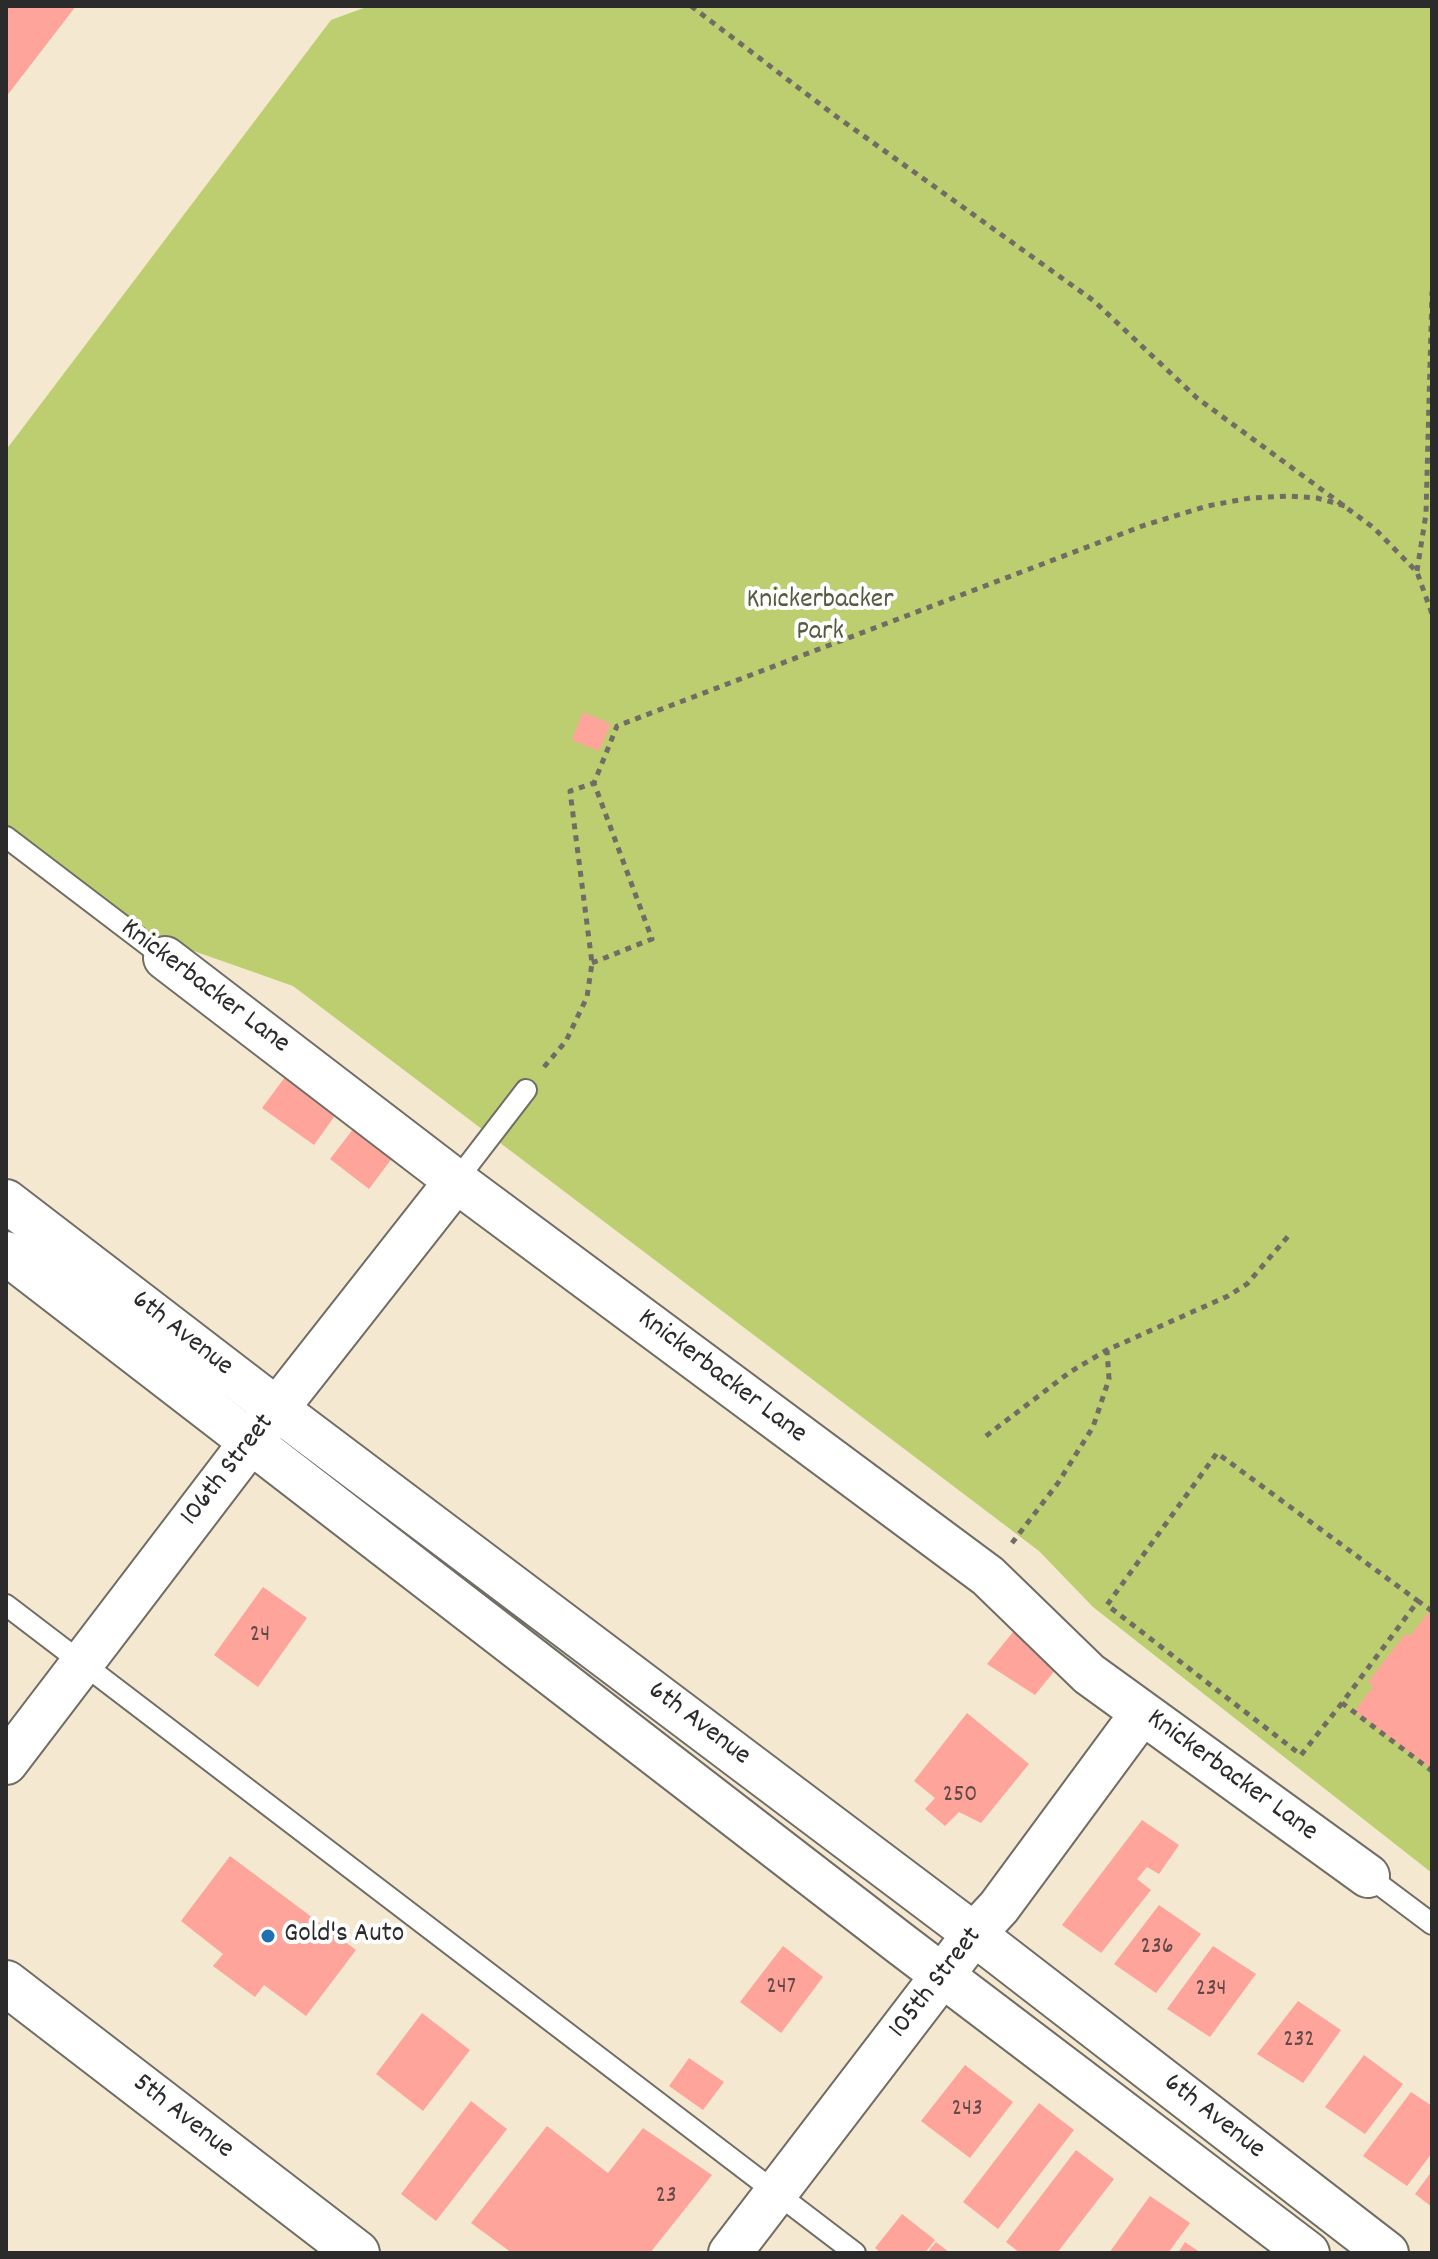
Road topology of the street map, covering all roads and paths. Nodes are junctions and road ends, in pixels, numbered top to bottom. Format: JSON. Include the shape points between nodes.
{"nodes":[{"id":1,"x":691,"y":6,"type":"edge"},
{"id":2,"x":1432,"y":291,"type":"edge"},
{"id":3,"x":1345,"y":506,"type":"junction"},
{"id":4,"x":1417,"y":572,"type":"junction"},
{"id":5,"x":1432,"y":614,"type":"edge"},
{"id":6,"x":594,"y":783,"type":"junction"},
{"id":7,"x":6,"y":837,"type":"edge"},
{"id":8,"x":165,"y":958,"type":"joint"},
{"id":9,"x":592,"y":963,"type":"junction"},
{"id":10,"x":526,"y":1090,"type":"joint"},
{"id":11,"x":456,"y":1181,"type":"junction"},
{"id":12,"x":6,"y":1201,"type":"edge"},
{"id":13,"x":1290,"y":1234,"type":"dead end"},
{"id":14,"x":6,"y":1253,"type":"edge"},
{"id":15,"x":1107,"y":1350,"type":"junction"},
{"id":16,"x":277,"y":1409,"type":"junction"},
{"id":17,"x":986,"y":1436,"type":"dead end"},
{"id":18,"x":250,"y":1443,"type":"junction"},
{"id":19,"x":988,"y":1576,"type":"junction"},
{"id":20,"x":1418,"y":1601,"type":"junction"},
{"id":21,"x":6,"y":1605,"type":"edge"},
{"id":22,"x":1432,"y":1611,"type":"edge"},
{"id":23,"x":83,"y":1663,"type":"junction"},
{"id":24,"x":1342,"y":1703,"type":"junction"},
{"id":25,"x":1142,"y":1713,"type":"junction"},
{"id":26,"x":6,"y":1763,"type":"edge"},
{"id":27,"x":1432,"y":1771,"type":"edge"},
{"id":28,"x":1368,"y":1876,"type":"joint"},
{"id":29,"x":1432,"y":1924,"type":"edge"},
{"id":30,"x":974,"y":1934,"type":"junction"},
{"id":31,"x":942,"y":1976,"type":"junction"},
{"id":32,"x":6,"y":1983,"type":"edge"},
{"id":33,"x":776,"y":2192,"type":"junction"},
{"id":34,"x":357,"y":2253,"type":"edge"},
{"id":35,"x":730,"y":2253,"type":"edge"},
{"id":36,"x":855,"y":2253,"type":"edge"},
{"id":37,"x":1308,"y":2253,"type":"edge"},
{"id":38,"x":1387,"y":2253,"type":"edge"}],
"edges":[{"from":1,"to":3,"type":"path","via":[[1094,301],[1197,398]]},
{"from":2,"to":4,"type":"path","via":[[1426,514]]},
{"from":3,"to":4,"type":"path"},
{"from":3,"to":6,"type":"path","via":[[1317,498],[1250,498],[1115,535],[617,726]]},
{"from":4,"to":5,"type":"path"},
{"from":6,"to":9,"type":"path","via":[[570,791]]},
{"from":6,"to":9,"type":"path","via":[[652,939]]},
{"from":7,"to":8,"type":"lane","name":"Knickerbacker Lane"},
{"from":8,"to":11,"type":"street","name":"Knickerbacker Lane"},
{"from":9,"to":10,"type":"path","via":[[579,1019]]},
{"from":10,"to":11,"type":"lane"},
{"from":11,"to":16,"type":"street","name":"106th Street"},
{"from":11,"to":19,"type":"street","name":"Knickerbacker Lane"},
{"from":12,"to":16,"type":"street","name":"6th Avenue"},
{"from":13,"to":15,"type":"path","via":[[1247,1284]]},
{"from":14,"to":18,"type":"street","name":"6th Avenue"},
{"from":15,"to":17,"type":"path"},
{"from":15,"to":19,"type":"path","via":[[1109,1379],[1093,1427]]},
{"from":16,"to":18,"type":"street","name":"106th Street"},
{"from":16,"to":30,"type":"street","name":"6th Avenue"},
{"from":18,"to":23,"type":"street","name":"106th Street"},
{"from":18,"to":31,"type":"street","name":"6th Avenue"},
{"from":19,"to":25,"type":"street","name":"Knickerbacker Lane","via":[[1089,1674]]},
{"from":20,"to":22,"type":"path"},
{"from":20,"to":24,"type":"path"},
{"from":20,"to":24,"type":"path","via":[[1217,1453],[1107,1605],[1301,1755]]},
{"from":21,"to":23,"type":"lane"},
{"from":23,"to":26,"type":"street","name":"106th Street"},
{"from":23,"to":33,"type":"lane"},
{"from":24,"to":27,"type":"path"},
{"from":25,"to":28,"type":"street","name":"Knickerbacker Lane"},
{"from":25,"to":30,"type":"street","name":"105th Street"},
{"from":28,"to":29,"type":"lane","name":"Knickerbacker Lane"},
{"from":30,"to":31,"type":"street","name":"105th Street"},
{"from":30,"to":38,"type":"street","name":"6th Avenue"},
{"from":31,"to":33,"type":"street","name":"105th Street"},
{"from":31,"to":37,"type":"street","name":"6th Avenue"},
{"from":32,"to":34,"type":"street","name":"5th Avenue"},
{"from":33,"to":35,"type":"street","name":"105th Street"},
{"from":33,"to":36,"type":"lane"}]}
